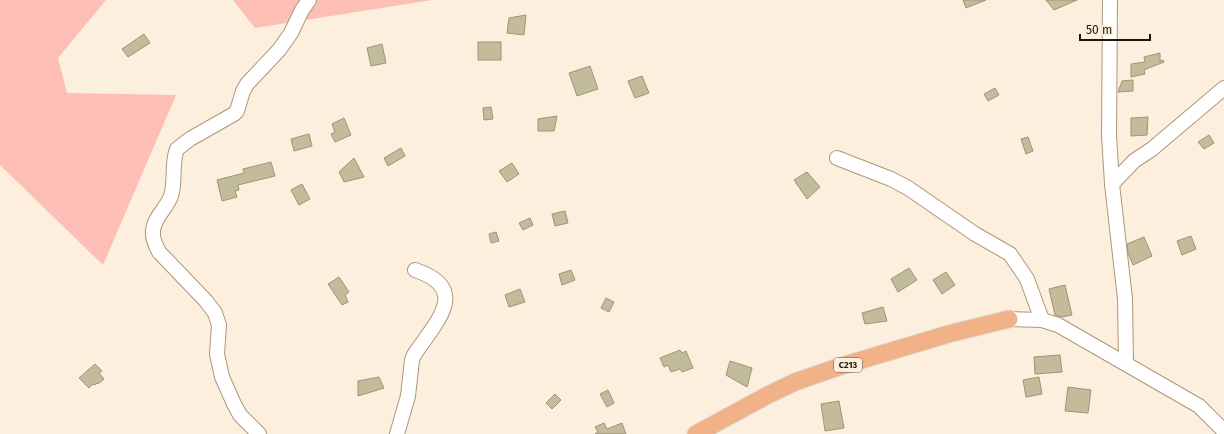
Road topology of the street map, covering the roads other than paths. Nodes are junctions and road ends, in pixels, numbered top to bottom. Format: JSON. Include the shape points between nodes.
{"nodes":[{"id":1,"x":309,"y":0,"type":"edge"},
{"id":2,"x":1110,"y":0,"type":"edge"},
{"id":3,"x":1224,"y":88,"type":"edge"},
{"id":4,"x":1109,"y":135,"type":"junction"},
{"id":5,"x":837,"y":158,"type":"dead end"},
{"id":6,"x":1134,"y":161,"type":"junction"},
{"id":7,"x":1112,"y":184,"type":"junction"},
{"id":8,"x":415,"y":270,"type":"dead end"},
{"id":9,"x":1009,"y":319,"type":"joint"},
{"id":10,"x":1042,"y":320,"type":"junction"},
{"id":11,"x":1126,"y":363,"type":"junction"},
{"id":12,"x":1224,"y":431,"type":"edge"},
{"id":13,"x":259,"y":434,"type":"edge"},
{"id":14,"x":397,"y":434,"type":"edge"},
{"id":15,"x":696,"y":434,"type":"edge"}],
"edges":[{"from":1,"to":13,"type":"street","via":[[283,44],[247,84],[237,111],[177,149],[173,166],[172,194],[152,231],[159,252],[215,313],[219,324],[217,354],[222,377],[240,415]]},
{"from":2,"to":4,"type":"street"},
{"from":3,"to":6,"type":"street","via":[[1152,149]]},
{"from":4,"to":6,"type":"street","via":[[1113,152],[1118,157]]},
{"from":4,"to":7,"type":"street"},
{"from":5,"to":10,"type":"street","via":[[908,188],[975,234],[1010,254],[1027,279]]},
{"from":6,"to":7,"type":"street"},
{"from":7,"to":11,"type":"street","via":[[1125,299]]},
{"from":8,"to":14,"type":"street","via":[[437,280],[446,299],[436,324],[412,360],[408,396]]},
{"from":9,"to":10,"type":"street"},
{"from":9,"to":15,"type":"main road","number":"C213","via":[[952,333],[795,382]]},
{"from":10,"to":11,"type":"street","via":[[1058,325]]},
{"from":11,"to":12,"type":"street","via":[[1199,406]]}]}
